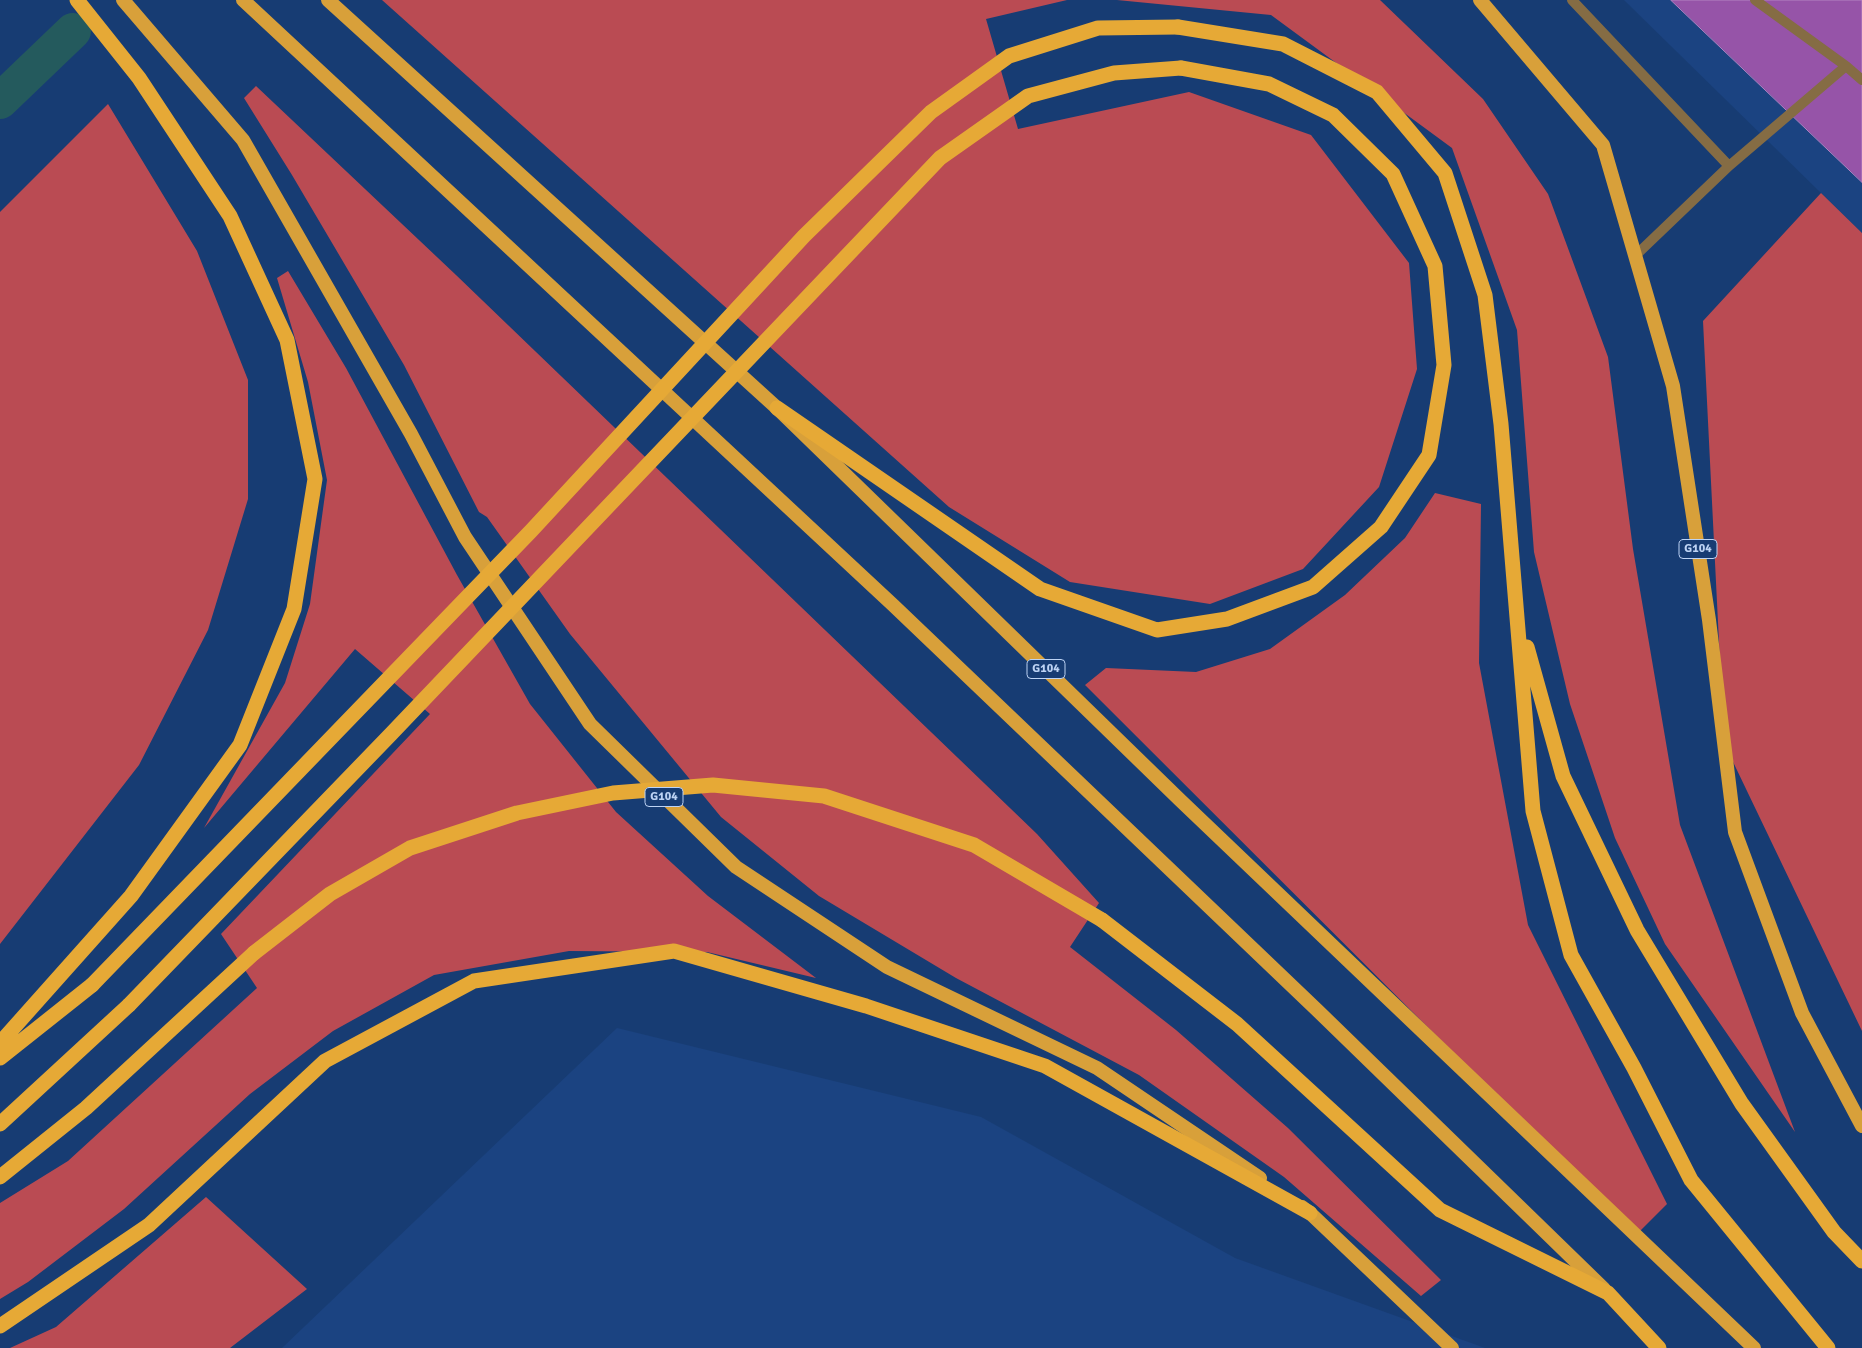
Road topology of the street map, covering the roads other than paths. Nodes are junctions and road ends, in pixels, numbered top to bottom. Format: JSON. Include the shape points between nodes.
{"nodes":[{"id":1,"x":76,"y":0,"type":"edge"},
{"id":2,"x":123,"y":0,"type":"edge"},
{"id":3,"x":243,"y":0,"type":"edge"},
{"id":4,"x":328,"y":0,"type":"edge"},
{"id":5,"x":1480,"y":0,"type":"edge"},
{"id":6,"x":1572,"y":0,"type":"edge"},
{"id":7,"x":1755,"y":0,"type":"edge"},
{"id":8,"x":1846,"y":66,"type":"junction"},
{"id":9,"x":1862,"y":80,"type":"edge"},
{"id":10,"x":1729,"y":166,"type":"junction"},
{"id":11,"x":1635,"y":256,"type":"junction"},
{"id":12,"x":777,"y":408,"type":"junction"},
{"id":13,"x":1518,"y":616,"type":"junction"},
{"id":14,"x":0,"y":1042,"type":"edge"},
{"id":15,"x":0,"y":1058,"type":"edge"},
{"id":16,"x":0,"y":1124,"type":"edge"},
{"id":17,"x":1862,"y":1126,"type":"edge"},
{"id":18,"x":0,"y":1177,"type":"edge"},
{"id":19,"x":1310,"y":1213,"type":"junction"},
{"id":20,"x":1862,"y":1261,"type":"edge"},
{"id":21,"x":1608,"y":1293,"type":"junction"},
{"id":22,"x":0,"y":1326,"type":"edge"},
{"id":23,"x":1452,"y":1348,"type":"edge"},
{"id":24,"x":1659,"y":1348,"type":"edge"},
{"id":25,"x":1665,"y":1348,"type":"edge"},
{"id":26,"x":1754,"y":1348,"type":"edge"},
{"id":27,"x":1828,"y":1348,"type":"edge"}],
"edges":[{"from":1,"to":14,"type":"highway","via":[[139,78],[230,216],[287,340],[315,479],[294,609],[240,745],[131,896]]},
{"from":2,"to":19,"type":"highway","number":"G104","via":[[243,140],[465,537],[590,724],[736,867],[887,967],[1097,1068]]},
{"from":3,"to":21,"type":"highway","via":[[900,612]]},
{"from":4,"to":12,"type":"highway","number":"G104"},
{"from":5,"to":11,"type":"highway","number":"G104","via":[[1603,144]]},
{"from":6,"to":10,"type":"lane"},
{"from":7,"to":8,"type":"lane"},
{"from":8,"to":9,"type":"lane"},
{"from":8,"to":10,"type":"lane"},
{"from":10,"to":11,"type":"lane"},
{"from":11,"to":17,"type":"highway","number":"G104","via":[[1673,386],[1709,620],[1736,832],[1802,1013]]},
{"from":12,"to":16,"type":"highway","bridge":true,"via":[[1040,589],[1157,630],[1227,619],[1312,587],[1381,527],[1429,454],[1444,364],[1435,266],[1394,174],[1333,115],[1269,84],[1181,68],[1114,73],[1028,96],[940,158],[129,1005]]},
{"from":12,"to":26,"type":"highway","number":"G104","via":[[1180,800]]},
{"from":13,"to":15,"type":"highway","bridge":true,"via":[[1502,424],[1485,295],[1445,173],[1377,92],[1283,44],[1178,27],[1098,28],[1009,56],[931,112],[804,236],[531,531],[92,986]]},
{"from":13,"to":20,"type":"highway","via":[[1563,776],[1637,930],[1742,1104],[1834,1232]]},
{"from":13,"to":27,"type":"highway","via":[[1533,811],[1571,955],[1634,1068],[1690,1180]]},
{"from":18,"to":21,"type":"highway","bridge":true,"via":[[86,1108],[254,953],[330,894],[410,848],[517,813],[613,794],[713,784],[824,796],[974,845],[1102,920],[1237,1024],[1440,1210]]},
{"from":19,"to":22,"type":"highway","via":[[1044,1066],[866,1006],[674,951],[474,981],[325,1061],[149,1225]]},
{"from":19,"to":23,"type":"highway","number":"G104"},
{"from":21,"to":24,"type":"highway"},
{"from":21,"to":25,"type":"highway"}]}
